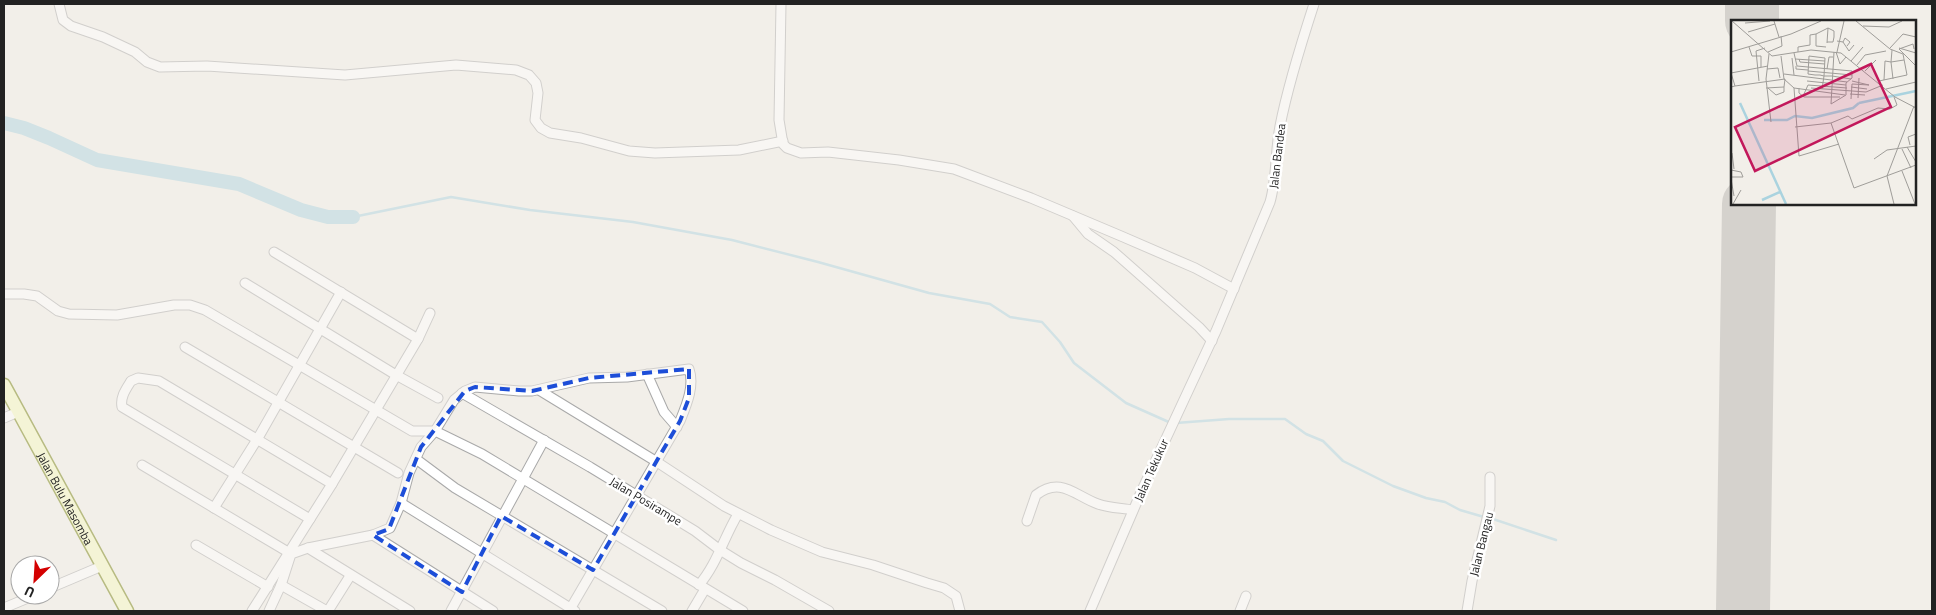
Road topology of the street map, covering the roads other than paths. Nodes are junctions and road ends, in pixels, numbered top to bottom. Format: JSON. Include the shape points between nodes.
{"nodes":[{"id":1,"x":59,"y":4,"type":"edge"},
{"id":2,"x":781,"y":4,"type":"edge"},
{"id":3,"x":1314,"y":4,"type":"edge"},
{"id":4,"x":783,"y":141,"type":"junction"},
{"id":5,"x":1072,"y":216,"type":"junction"},
{"id":6,"x":274,"y":252,"type":"dead end"},
{"id":7,"x":245,"y":283,"type":"dead end"},
{"id":8,"x":1234,"y":289,"type":"junction"},
{"id":9,"x":340,"y":292,"type":"junction"},
{"id":10,"x":4,"y":294,"type":"edge"},
{"id":11,"x":430,"y":313,"type":"dead end"},
{"id":12,"x":320,"y":328,"type":"junction"},
{"id":13,"x":1216,"y":331,"type":"joint"},
{"id":14,"x":418,"y":339,"type":"junction"},
{"id":15,"x":1212,"y":341,"type":"junction"},
{"id":16,"x":185,"y":347,"type":"dead end"},
{"id":17,"x":300,"y":365,"type":"junction"},
{"id":18,"x":647,"y":374,"type":"junction"},
{"id":19,"x":396,"y":375,"type":"junction"},
{"id":20,"x":4,"y":385,"type":"edge"},
{"id":21,"x":539,"y":390,"type":"junction"},
{"id":22,"x":462,"y":393,"type":"junction"},
{"id":23,"x":438,"y":398,"type":"dead end"},
{"id":24,"x":278,"y":402,"type":"junction"},
{"id":25,"x":375,"y":410,"type":"junction"},
{"id":26,"x":18,"y":412,"type":"junction"},
{"id":27,"x":4,"y":418,"type":"edge"},
{"id":28,"x":677,"y":427,"type":"junction"},
{"id":29,"x":434,"y":431,"type":"junction"},
{"id":30,"x":258,"y":438,"type":"junction"},
{"id":31,"x":544,"y":440,"type":"junction"},
{"id":32,"x":354,"y":447,"type":"junction"},
{"id":33,"x":416,"y":459,"type":"junction"},
{"id":34,"x":657,"y":462,"type":"junction"},
{"id":35,"x":142,"y":466,"type":"dead end"},
{"id":36,"x":398,"y":473,"type":"dead end"},
{"id":37,"x":235,"y":474,"type":"junction"},
{"id":38,"x":1490,"y":477,"type":"dead end"},
{"id":39,"x":523,"y":478,"type":"junction"},
{"id":40,"x":332,"y":484,"type":"junction"},
{"id":41,"x":636,"y":496,"type":"junction"},
{"id":42,"x":401,"y":503,"type":"junction"},
{"id":43,"x":214,"y":508,"type":"junction"},
{"id":44,"x":1133,"y":510,"type":"junction"},
{"id":45,"x":738,"y":514,"type":"junction"},
{"id":46,"x":501,"y":516,"type":"junction"},
{"id":47,"x":310,"y":519,"type":"junction"},
{"id":48,"x":1027,"y":521,"type":"dead end"},
{"id":49,"x":616,"y":534,"type":"junction"},
{"id":50,"x":373,"y":535,"type":"junction"},
{"id":51,"x":196,"y":545,"type":"dead end"},
{"id":52,"x":308,"y":548,"type":"junction"},
{"id":53,"x":720,"y":550,"type":"junction"},
{"id":54,"x":288,"y":552,"type":"junction"},
{"id":55,"x":482,"y":552,"type":"junction"},
{"id":56,"x":102,"y":566,"type":"junction"},
{"id":57,"x":593,"y":570,"type":"junction"},
{"id":58,"x":350,"y":576,"type":"junction"},
{"id":59,"x":60,"y":584,"type":"edge"},
{"id":60,"x":281,"y":585,"type":"junction"},
{"id":61,"x":268,"y":587,"type":"junction"},
{"id":62,"x":702,"y":587,"type":"junction"},
{"id":63,"x":462,"y":592,"type":"junction"},
{"id":64,"x":1246,"y":596,"type":"dead end"},
{"id":65,"x":813,"y":608,"type":"edge"},
{"id":66,"x":572,"y":610,"type":"edge"},
{"id":67,"x":127,"y":611,"type":"edge"},
{"id":68,"x":252,"y":611,"type":"edge"},
{"id":69,"x":270,"y":611,"type":"edge"},
{"id":70,"x":328,"y":611,"type":"edge"},
{"id":71,"x":410,"y":611,"type":"edge"},
{"id":72,"x":451,"y":611,"type":"edge"},
{"id":73,"x":493,"y":611,"type":"edge"},
{"id":74,"x":662,"y":611,"type":"edge"},
{"id":75,"x":692,"y":611,"type":"edge"},
{"id":76,"x":743,"y":611,"type":"edge"},
{"id":77,"x":829,"y":611,"type":"edge"},
{"id":78,"x":960,"y":611,"type":"edge"},
{"id":79,"x":1090,"y":611,"type":"edge"},
{"id":80,"x":1240,"y":611,"type":"edge"},
{"id":81,"x":1467,"y":611,"type":"edge"}],
"edges":[{"from":1,"to":4,"type":"street","via":[[63,20],[71,26],[103,37],[160,67],[207,66],[345,76],[456,66],[516,70],[529,75],[536,83],[535,120],[550,133],[628,151],[655,153],[739,150]]},
{"from":2,"to":4,"type":"street","via":[[779,120]]},
{"from":3,"to":8,"type":"street","name":"Jalan Bandea","via":[[1284,106],[1271,196]]},
{"from":4,"to":5,"type":"street","via":[[794,152],[828,152],[954,169]]},
{"from":5,"to":8,"type":"street","via":[[1194,268]]},
{"from":5,"to":15,"type":"street","via":[[1088,234],[1114,252]]},
{"from":6,"to":9,"type":"street"},
{"from":7,"to":12,"type":"street"},
{"from":8,"to":13,"type":"street","name":"Jalan Bandea"},
{"from":9,"to":12,"type":"street"},
{"from":9,"to":14,"type":"street"},
{"from":10,"to":17,"type":"street","via":[[37,296],[58,311],[69,314],[117,315],[190,305],[205,310]]},
{"from":11,"to":14,"type":"street"},
{"from":12,"to":17,"type":"street"},
{"from":12,"to":19,"type":"street"},
{"from":13,"to":15,"type":"street","name":"Jalan Tekukur"},
{"from":14,"to":19,"type":"street"},
{"from":15,"to":44,"type":"street","name":"Jalan Tekukur"},
{"from":16,"to":24,"type":"street"},
{"from":17,"to":24,"type":"street"},
{"from":17,"to":25,"type":"street"},
{"from":18,"to":21,"type":"street","via":[[590,378]]},
{"from":18,"to":28,"type":"street","via":[[664,412]]},
{"from":18,"to":28,"type":"street","via":[[689,369],[689,398]]},
{"from":19,"to":23,"type":"street"},
{"from":19,"to":25,"type":"street"},
{"from":20,"to":26,"type":"street","name":"Jalan Bulu Masomba"},
{"from":21,"to":22,"type":"street","via":[[475,387]]},
{"from":21,"to":34,"type":"street"},
{"from":22,"to":29,"type":"street","via":[[444,413]]},
{"from":22,"to":31,"type":"street","name":"Jalan Posirampe"},
{"from":24,"to":30,"type":"street"},
{"from":24,"to":32,"type":"street"},
{"from":25,"to":29,"type":"street","via":[[412,431]]},
{"from":25,"to":32,"type":"street"},
{"from":26,"to":27,"type":"street"},
{"from":26,"to":56,"type":"street","name":"Jalan Bulu Masomba"},
{"from":28,"to":34,"type":"street"},
{"from":29,"to":33,"type":"street"},
{"from":29,"to":39,"type":"street"},
{"from":30,"to":37,"type":"street"},
{"from":30,"to":37,"type":"street","via":[[159,381],[138,378],[131,381],[122,396],[122,407]]},
{"from":30,"to":40,"type":"street"},
{"from":31,"to":39,"type":"street"},
{"from":31,"to":41,"type":"street","name":"Jalan Posirampe"},
{"from":32,"to":36,"type":"street"},
{"from":32,"to":40,"type":"street"},
{"from":33,"to":42,"type":"street"},
{"from":33,"to":46,"type":"street"},
{"from":34,"to":41,"type":"street"},
{"from":34,"to":45,"type":"street"},
{"from":35,"to":43,"type":"street"},
{"from":37,"to":43,"type":"street"},
{"from":37,"to":47,"type":"street"},
{"from":38,"to":81,"type":"street","name":"Jalan Bangau","via":[[1490,506]]},
{"from":39,"to":46,"type":"street"},
{"from":39,"to":49,"type":"street"},
{"from":40,"to":47,"type":"street"},
{"from":41,"to":49,"type":"street"},
{"from":41,"to":53,"type":"street","name":"Jalan Posirampe","via":[[696,531]]},
{"from":42,"to":50,"type":"street","via":[[390,528]]},
{"from":42,"to":55,"type":"street"},
{"from":43,"to":54,"type":"street"},
{"from":44,"to":48,"type":"street","via":[[1098,504],[1067,488],[1048,488],[1036,495]]},
{"from":44,"to":79,"type":"street","name":"Jalan Tekukur"},
{"from":45,"to":53,"type":"street"},
{"from":45,"to":78,"type":"street","via":[[822,552],[944,588],[956,596]]},
{"from":46,"to":55,"type":"street"},
{"from":46,"to":57,"type":"street"},
{"from":47,"to":54,"type":"street"},
{"from":49,"to":57,"type":"street"},
{"from":49,"to":62,"type":"street"},
{"from":50,"to":52,"type":"street"},
{"from":50,"to":63,"type":"street"},
{"from":51,"to":61,"type":"street"},
{"from":52,"to":58,"type":"street"},
{"from":52,"to":60,"type":"street","via":[[288,557]]},
{"from":53,"to":62,"type":"street"},
{"from":53,"to":65,"type":"street","name":"Jalan Posirampe"},
{"from":54,"to":61,"type":"street"},
{"from":55,"to":63,"type":"street"},
{"from":55,"to":66,"type":"street"},
{"from":56,"to":59,"type":"street"},
{"from":56,"to":67,"type":"street","name":"Jalan Bulu Masomba"},
{"from":57,"to":66,"type":"street"},
{"from":57,"to":74,"type":"street"},
{"from":58,"to":70,"type":"street"},
{"from":58,"to":71,"type":"street"},
{"from":60,"to":69,"type":"street"},
{"from":60,"to":70,"type":"street"},
{"from":61,"to":68,"type":"street"},
{"from":62,"to":75,"type":"street"},
{"from":62,"to":76,"type":"street"},
{"from":63,"to":72,"type":"street"},
{"from":63,"to":73,"type":"street"},
{"from":64,"to":80,"type":"street"},
{"from":65,"to":77,"type":"street","name":"Jalan Posirampe"}]}
